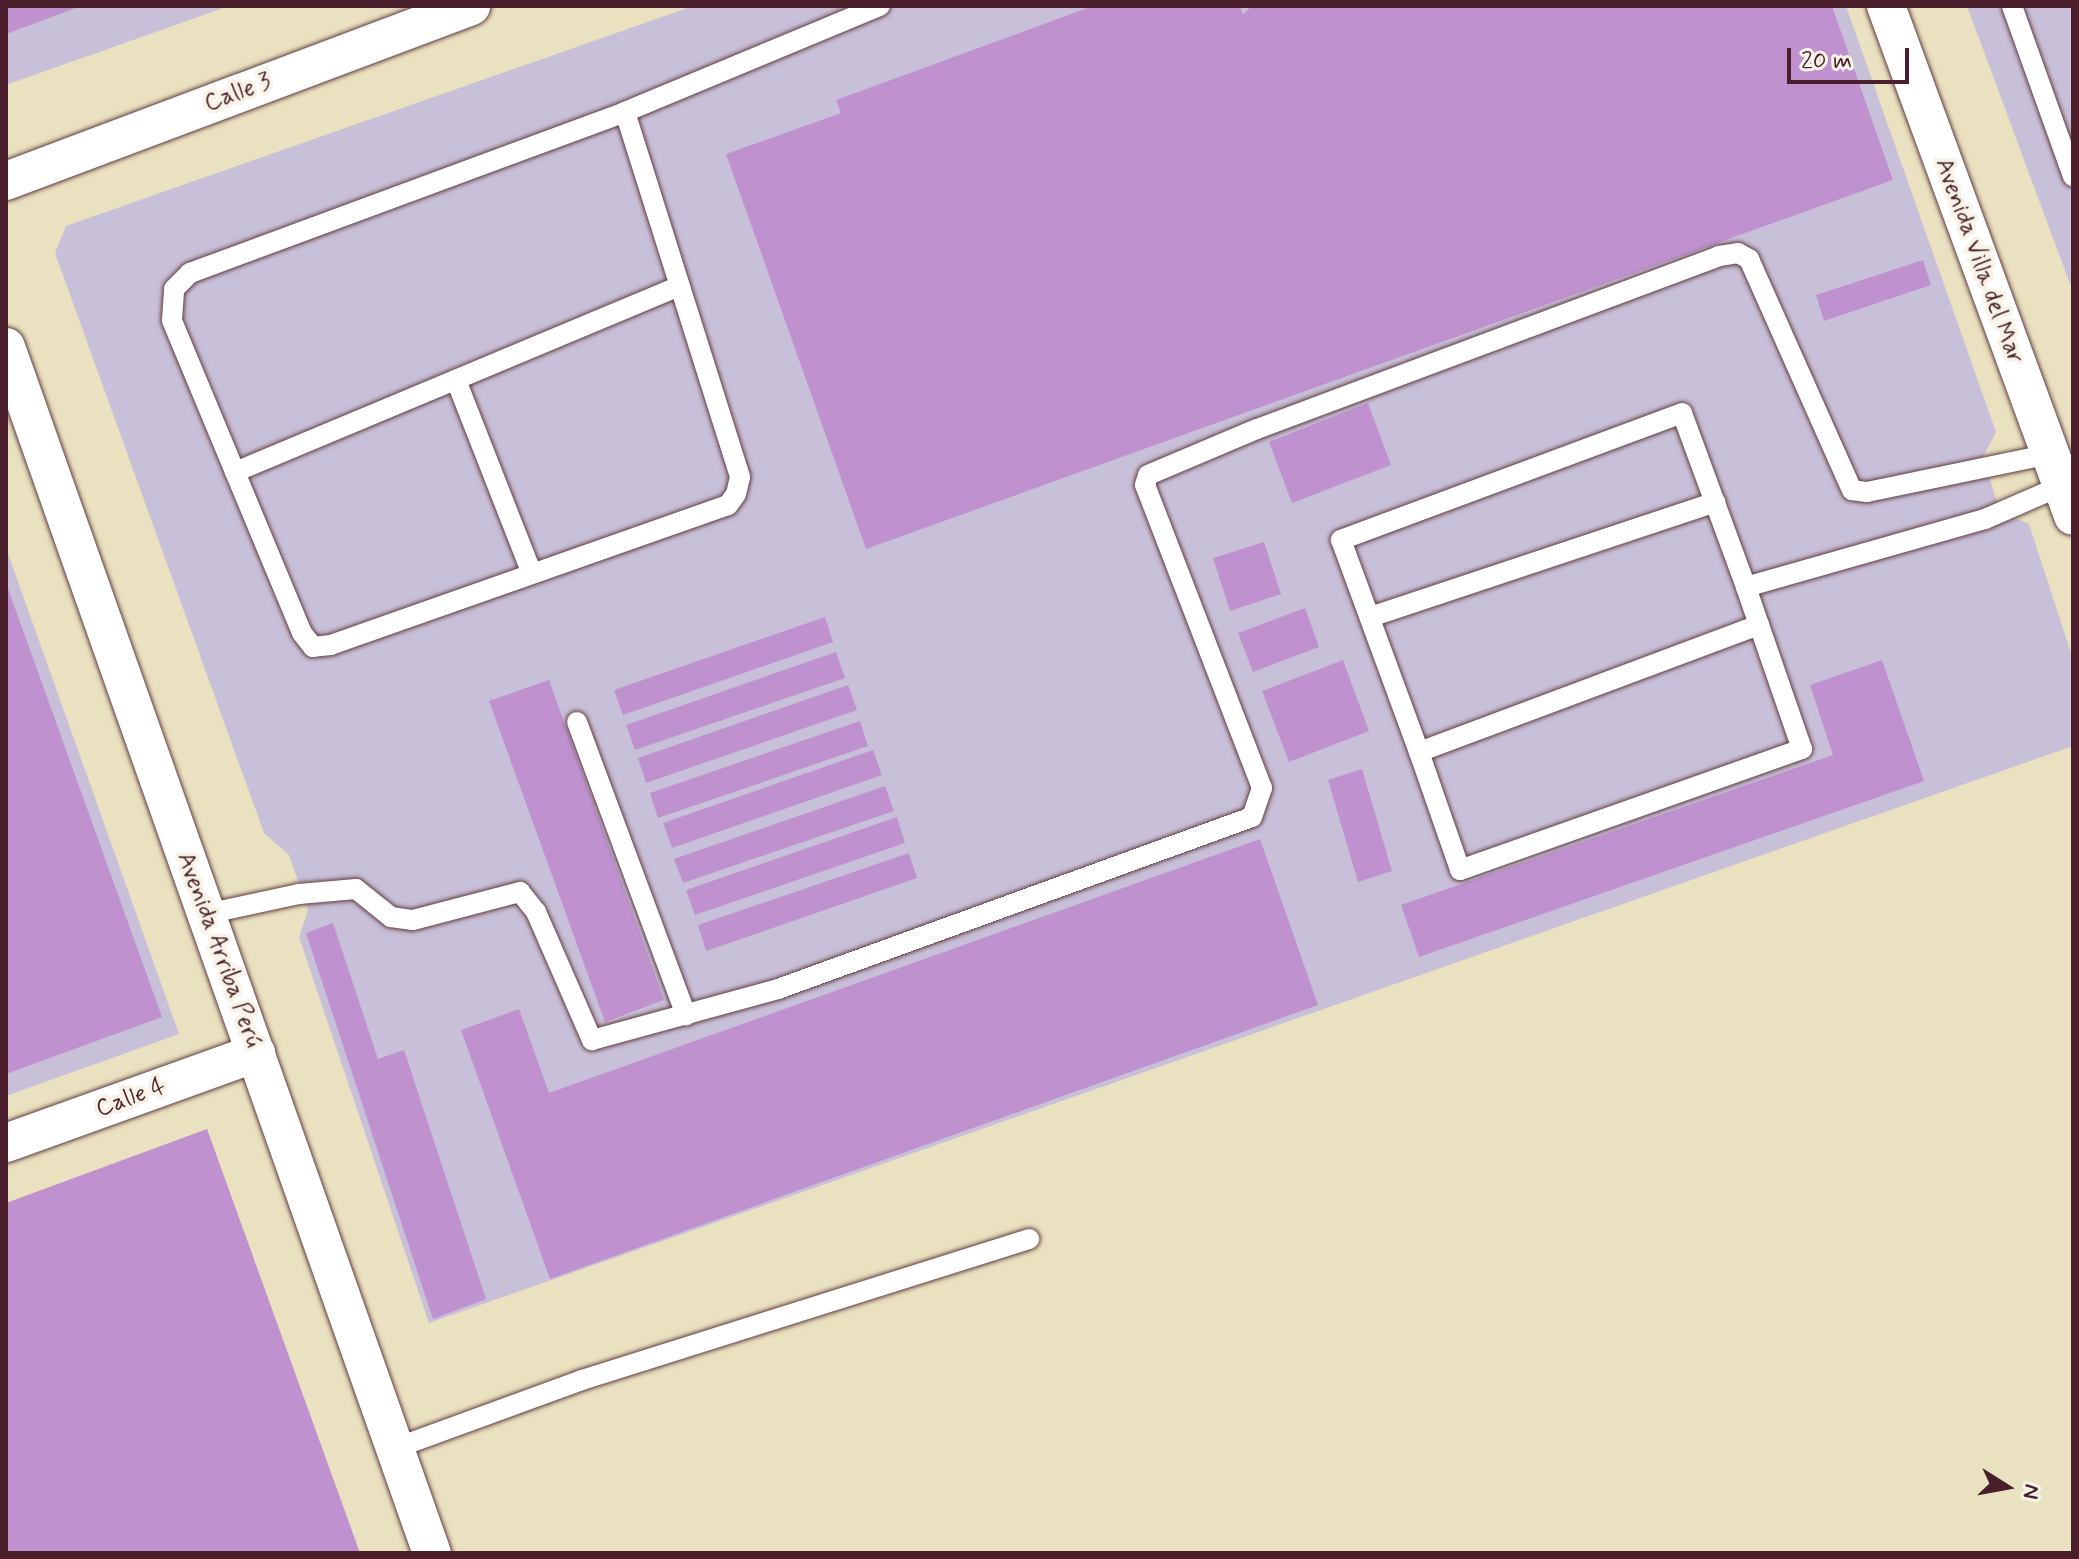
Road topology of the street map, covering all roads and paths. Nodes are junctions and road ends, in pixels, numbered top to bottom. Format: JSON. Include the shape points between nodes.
{"nodes":[{"id":1,"x":471,"y":6,"type":"edge"},
{"id":2,"x":880,"y":6,"type":"edge"},
{"id":3,"x":1886,"y":6,"type":"edge"},
{"id":4,"x":2012,"y":6,"type":"edge"},
{"id":5,"x":625,"y":112,"type":"junction"},
{"id":6,"x":2073,"y":176,"type":"edge"},
{"id":7,"x":6,"y":181,"type":"edge"},
{"id":8,"x":680,"y":286,"type":"junction"},
{"id":9,"x":6,"y":347,"type":"edge"},
{"id":10,"x":456,"y":380,"type":"junction"},
{"id":11,"x":2060,"y":465,"type":"edge"},
{"id":12,"x":235,"y":472,"type":"junction"},
{"id":13,"x":1715,"y":502,"type":"junction"},
{"id":14,"x":532,"y":574,"type":"junction"},
{"id":15,"x":1746,"y":587,"type":"junction"},
{"id":16,"x":1370,"y":617,"type":"junction"},
{"id":17,"x":1759,"y":625,"type":"junction"},
{"id":18,"x":577,"y":722,"type":"dead end"},
{"id":19,"x":1419,"y":752,"type":"junction"},
{"id":20,"x":206,"y":914,"type":"junction"},
{"id":21,"x":686,"y":1015,"type":"junction"},
{"id":22,"x":256,"y":1053,"type":"junction"},
{"id":23,"x":6,"y":1143,"type":"edge"},
{"id":24,"x":1029,"y":1239,"type":"dead end"},
{"id":25,"x":396,"y":1448,"type":"junction"},
{"id":26,"x":432,"y":1553,"type":"edge"}],
"edges":[{"from":1,"to":7,"type":"street","name":"Calle 3"},
{"from":2,"to":5,"type":"lane"},
{"from":3,"to":11,"type":"street","name":"Avenida Villa del Mar"},
{"from":4,"to":6,"type":"lane"},
{"from":5,"to":8,"type":"lane"},
{"from":5,"to":12,"type":"lane","via":[[190,273],[174,289],[172,320]]},
{"from":8,"to":10,"type":"lane"},
{"from":8,"to":14,"type":"lane","via":[[740,477],[736,494],[728,505]]},
{"from":9,"to":20,"type":"street","name":"Avenida Arriba Perú"},
{"from":10,"to":12,"type":"lane"},
{"from":10,"to":14,"type":"lane"},
{"from":11,"to":15,"type":"lane","via":[[1985,519]]},
{"from":11,"to":21,"type":"lane","via":[[1852,490],[1749,259],[1738,253],[1687,267],[1155,469],[1145,485],[1262,788],[1258,812],[778,989]]},
{"from":12,"to":14,"type":"lane","via":[[302,633],[313,647]]},
{"from":13,"to":15,"type":"lane"},
{"from":13,"to":16,"type":"lane"},
{"from":13,"to":16,"type":"lane","via":[[1682,413],[1341,540]]},
{"from":15,"to":17,"type":"lane"},
{"from":16,"to":19,"type":"lane"},
{"from":17,"to":19,"type":"lane"},
{"from":17,"to":19,"type":"lane","via":[[1802,749],[1460,870]]},
{"from":18,"to":21,"type":"lane"},
{"from":20,"to":21,"type":"lane","via":[[299,894],[356,889],[391,917],[413,920],[513,890],[526,896],[536,912],[587,1037]]},
{"from":20,"to":22,"type":"street","name":"Avenida Arriba Perú"},
{"from":22,"to":23,"type":"street","name":"Calle 4"},
{"from":22,"to":25,"type":"street","name":"Avenida Arriba Perú"},
{"from":24,"to":25,"type":"lane","via":[[582,1380]]},
{"from":25,"to":26,"type":"street","name":"Avenida Arriba Perú"}]}
